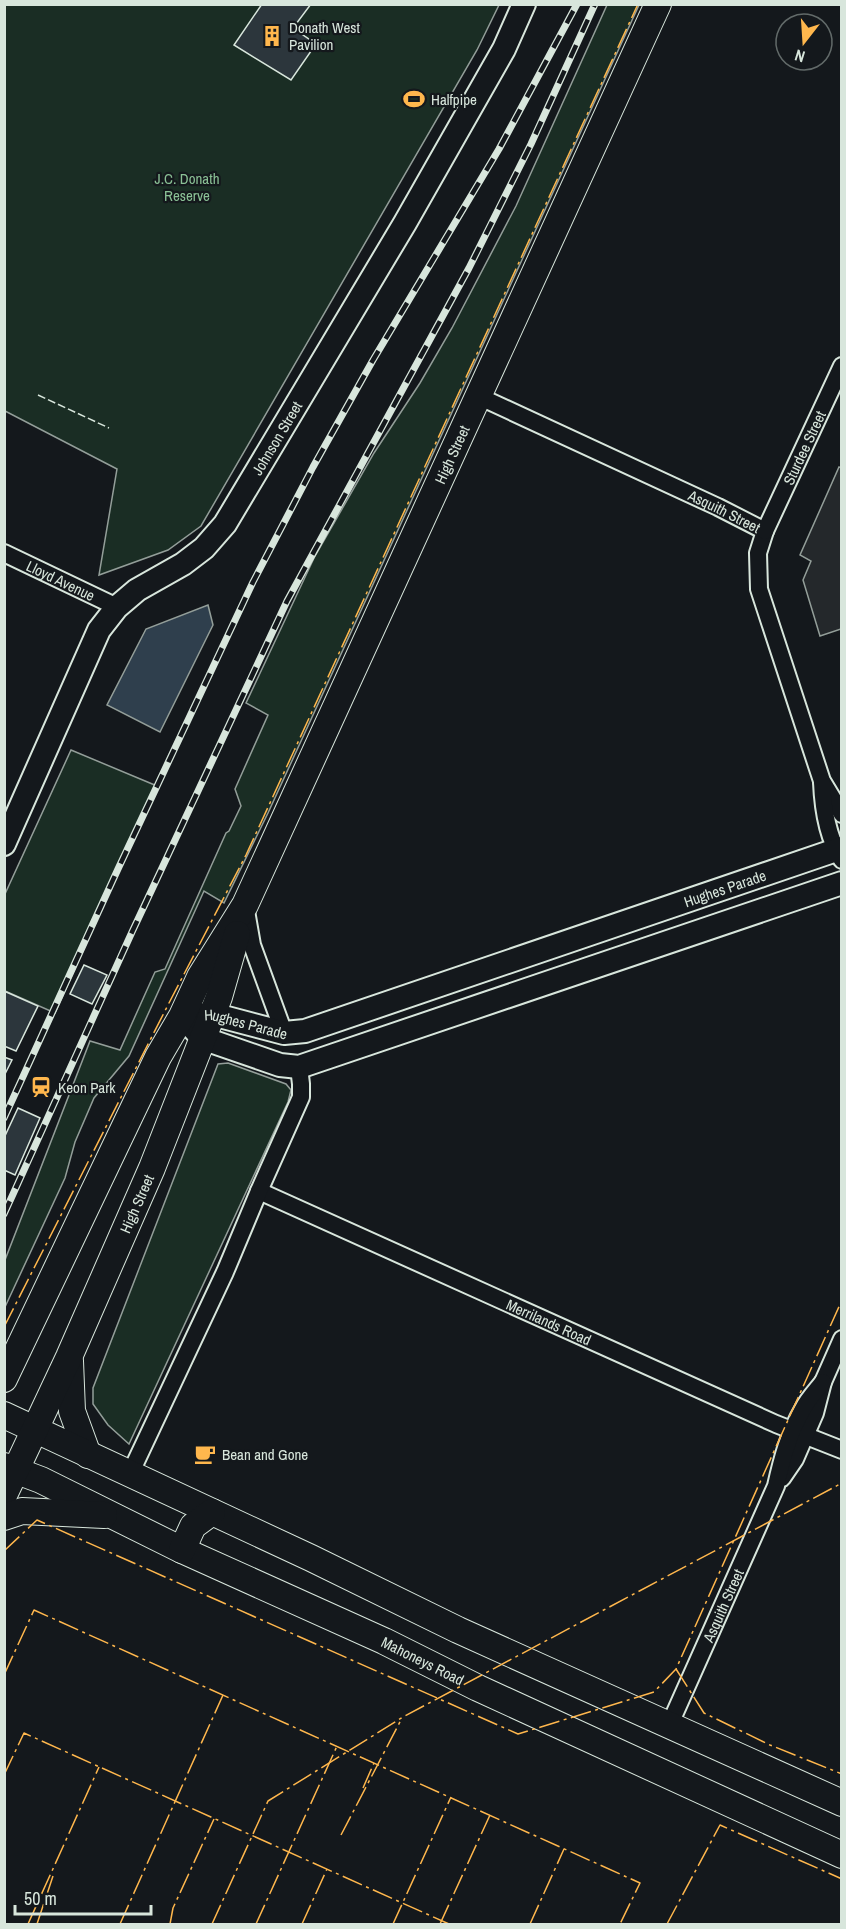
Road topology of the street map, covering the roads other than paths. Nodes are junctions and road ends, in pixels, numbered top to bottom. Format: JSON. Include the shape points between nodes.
{"nodes":[{"id":1,"x":524,"y":4,"type":"edge"},
{"id":2,"x":658,"y":4,"type":"edge"},
{"id":3,"x":842,"y":366,"type":"edge"},
{"id":4,"x":478,"y":396,"type":"junction"},
{"id":5,"x":765,"y":531,"type":"junction"},
{"id":6,"x":4,"y":553,"type":"edge"},
{"id":7,"x":117,"y":607,"type":"junction"},
{"id":8,"x":822,"y":781,"type":"junction"},
{"id":9,"x":842,"y":814,"type":"edge"},
{"id":10,"x":6,"y":838,"type":"edge"},
{"id":11,"x":840,"y":853,"type":"edge"},
{"id":12,"x":842,"y":883,"type":"edge"},
{"id":13,"x":245,"y":905,"type":"junction"},
{"id":14,"x":363,"y":1012,"type":"junction"},
{"id":15,"x":213,"y":1014,"type":"junction"},
{"id":16,"x":182,"y":1016,"type":"junction"},
{"id":17,"x":284,"y":1033,"type":"junction"},
{"id":18,"x":202,"y":1038,"type":"junction"},
{"id":19,"x":374,"y":1042,"type":"junction"},
{"id":20,"x":298,"y":1067,"type":"junction"},
{"id":21,"x":259,"y":1191,"type":"junction"},
{"id":22,"x":842,"y":1339,"type":"edge"},
{"id":23,"x":69,"y":1358,"type":"junction"},
{"id":24,"x":4,"y":1378,"type":"edge"},
{"id":25,"x":4,"y":1415,"type":"edge"},
{"id":26,"x":34,"y":1429,"type":"junction"},
{"id":27,"x":799,"y":1434,"type":"junction"},
{"id":28,"x":842,"y":1450,"type":"edge"},
{"id":29,"x":88,"y":1455,"type":"junction"},
{"id":30,"x":10,"y":1468,"type":"edge"},
{"id":31,"x":130,"y":1474,"type":"junction"},
{"id":32,"x":4,"y":1495,"type":"edge"},
{"id":33,"x":212,"y":1512,"type":"junction"},
{"id":34,"x":110,"y":1516,"type":"junction"},
{"id":35,"x":4,"y":1517,"type":"edge"},
{"id":36,"x":182,"y":1550,"type":"junction"},
{"id":37,"x":669,"y":1726,"type":"junction"},
{"id":38,"x":842,"y":1803,"type":"edge"},
{"id":39,"x":842,"y":1854,"type":"edge"}],
"edges":[{"from":1,"to":7,"type":"street","name":"Johnson Street","via":[[504,49],[411,213],[225,524],[204,548]]},
{"from":2,"to":4,"type":"main road","name":"High Street"},
{"from":3,"to":5,"type":"street","name":"Sturdee Street"},
{"from":4,"to":5,"type":"street","name":"Asquith Street"},
{"from":4,"to":13,"type":"main road","name":"High Street"},
{"from":5,"to":8,"type":"street","name":"Asquith Street","via":[[758,553],[759,589]]},
{"from":6,"to":7,"type":"street","name":"Lloyd Avenue"},
{"from":7,"to":10,"type":"street","name":"Johnson Street","via":[[99,630]]},
{"from":8,"to":9,"type":"street","name":"Asquith Street"},
{"from":8,"to":11,"type":"street","name":"Asquith Street","via":[[824,807]]},
{"from":11,"to":14,"type":"street","name":"Hughes Parade"},
{"from":12,"to":19,"type":"street","name":"Hughes Parade"},
{"from":13,"to":15,"type":"main road","name":"High Street"},
{"from":13,"to":16,"type":"main road","name":"High Street","via":[[201,976]]},
{"from":13,"to":17,"type":"street","via":[[252,945]]},
{"from":14,"to":17,"type":"street","name":"Hughes Parade","via":[[305,1031]]},
{"from":14,"to":19,"type":"street"},
{"from":15,"to":16,"type":"street","name":"Hughes Parade"},
{"from":15,"to":17,"type":"street","name":"Hughes Parade"},
{"from":15,"to":18,"type":"main road","name":"High Street"},
{"from":16,"to":18,"type":"street","name":"Hughes Parade"},
{"from":16,"to":24,"type":"main road","name":"High Street","via":[[154,1065]]},
{"from":18,"to":20,"type":"street","name":"Hughes Parade","via":[[280,1065]]},
{"from":18,"to":23,"type":"main road","name":"High Street","via":[[146,1184]]},
{"from":19,"to":20,"type":"street","name":"Hughes Parade"},
{"from":20,"to":21,"type":"street","via":[[301,1097]]},
{"from":21,"to":27,"type":"street","name":"Merrilands Road"},
{"from":21,"to":31,"type":"street"},
{"from":22,"to":27,"type":"street","name":"Asquith Street","via":[[823,1382],[815,1413]]},
{"from":23,"to":26,"type":"main road","name":"High Street"},
{"from":23,"to":29,"type":"main road","via":[[72,1411]]},
{"from":25,"to":26,"type":"main road"},
{"from":26,"to":29,"type":"main road"},
{"from":26,"to":30,"type":"main road","name":"High Street"},
{"from":27,"to":28,"type":"street","name":"Merrilands Road"},
{"from":27,"to":37,"type":"street","name":"Asquith Street","via":[[795,1459],[776,1486]]},
{"from":29,"to":31,"type":"main road"},
{"from":30,"to":32,"type":"main road","name":"High Street"},
{"from":30,"to":34,"type":"main road","name":"Mahoneys Road"},
{"from":31,"to":33,"type":"main road"},
{"from":33,"to":36,"type":"main road","via":[[193,1526]]},
{"from":33,"to":37,"type":"main road"},
{"from":34,"to":35,"type":"main road","via":[[22,1511]]},
{"from":34,"to":36,"type":"main road","name":"Mahoneys Road"},
{"from":36,"to":39,"type":"main road","name":"Mahoneys Road"},
{"from":37,"to":38,"type":"main road"}]}
